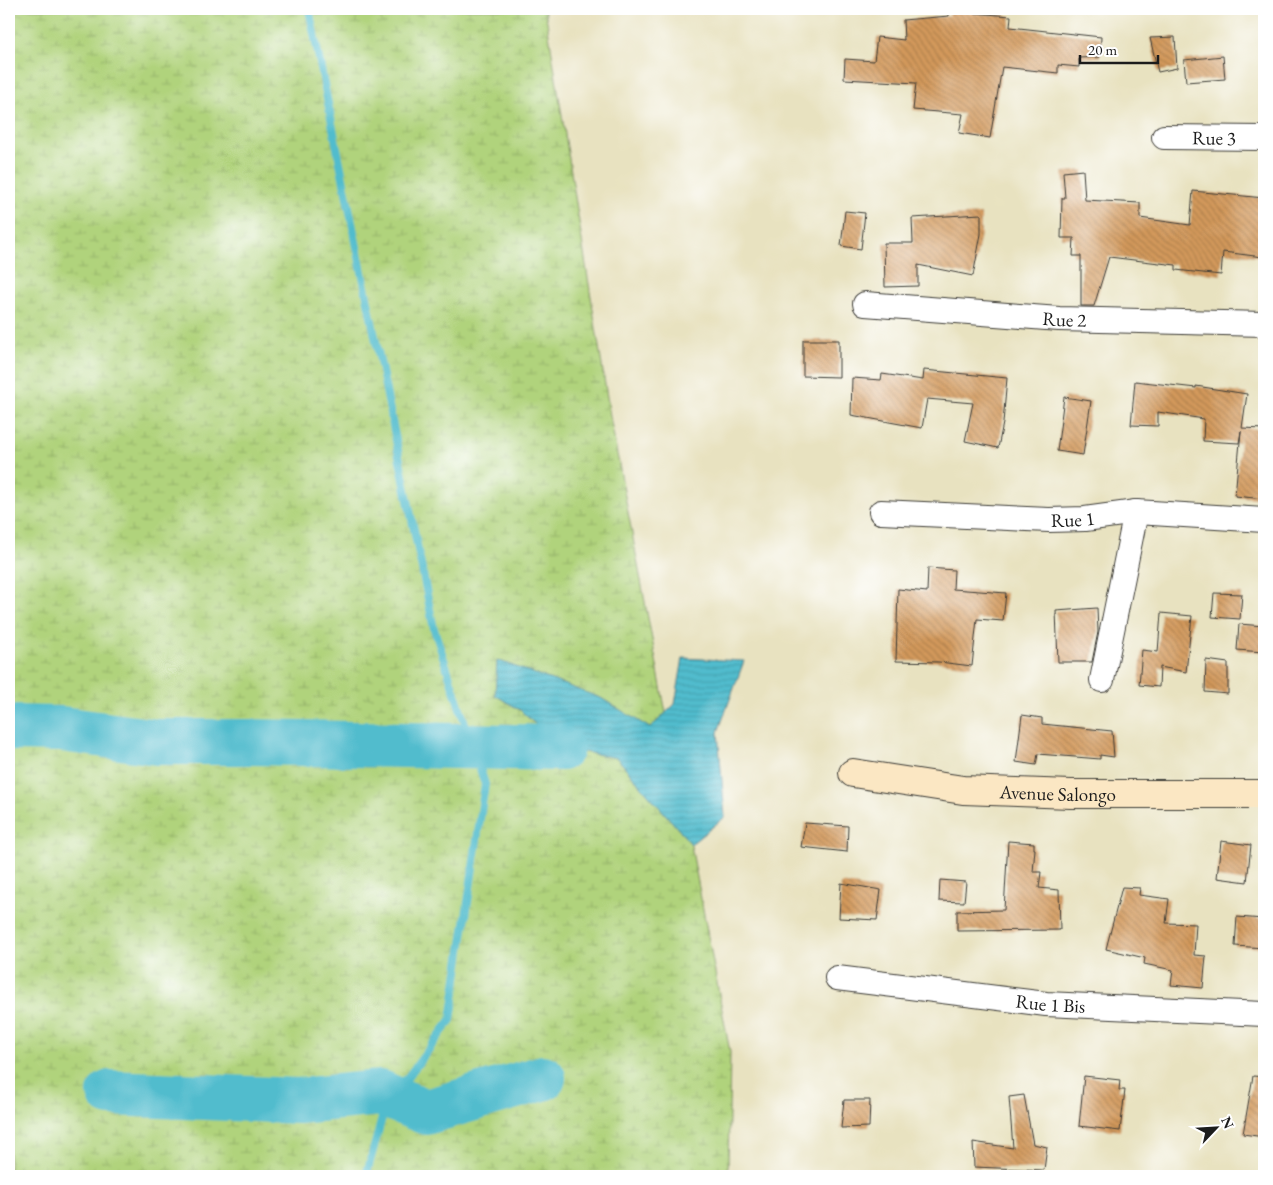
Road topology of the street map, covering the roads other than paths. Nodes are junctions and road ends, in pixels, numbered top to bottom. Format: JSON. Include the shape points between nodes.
{"nodes":[{"id":1,"x":1164,"y":137,"type":"dead end"},
{"id":2,"x":1264,"y":138,"type":"edge"},
{"id":3,"x":865,"y":304,"type":"dead end"},
{"id":4,"x":1264,"y":324,"type":"edge"},
{"id":5,"x":881,"y":512,"type":"dead end"},
{"id":6,"x":1136,"y":512,"type":"junction"},
{"id":7,"x":1264,"y":520,"type":"edge"},
{"id":8,"x":1102,"y":680,"type":"dead end"},
{"id":9,"x":853,"y":773,"type":"dead end"},
{"id":10,"x":1264,"y":794,"type":"edge"},
{"id":11,"x":837,"y":978,"type":"dead end"},
{"id":12,"x":1264,"y":1014,"type":"edge"}],
"edges":[{"from":1,"to":2,"type":"street","name":"Rue 3"},
{"from":3,"to":4,"type":"street","name":"Rue 2","via":[[1059,318]]},
{"from":5,"to":6,"type":"street","name":"Rue 1","via":[[1085,520]]},
{"from":6,"to":7,"type":"street","name":"Rue 1"},
{"from":6,"to":8,"type":"street"},
{"from":9,"to":10,"type":"street","name":"Avenue Salongo","via":[[963,790],[1071,794]]},
{"from":11,"to":12,"type":"street","name":"Rue 1 Bis","via":[[1046,1004]]}]}
